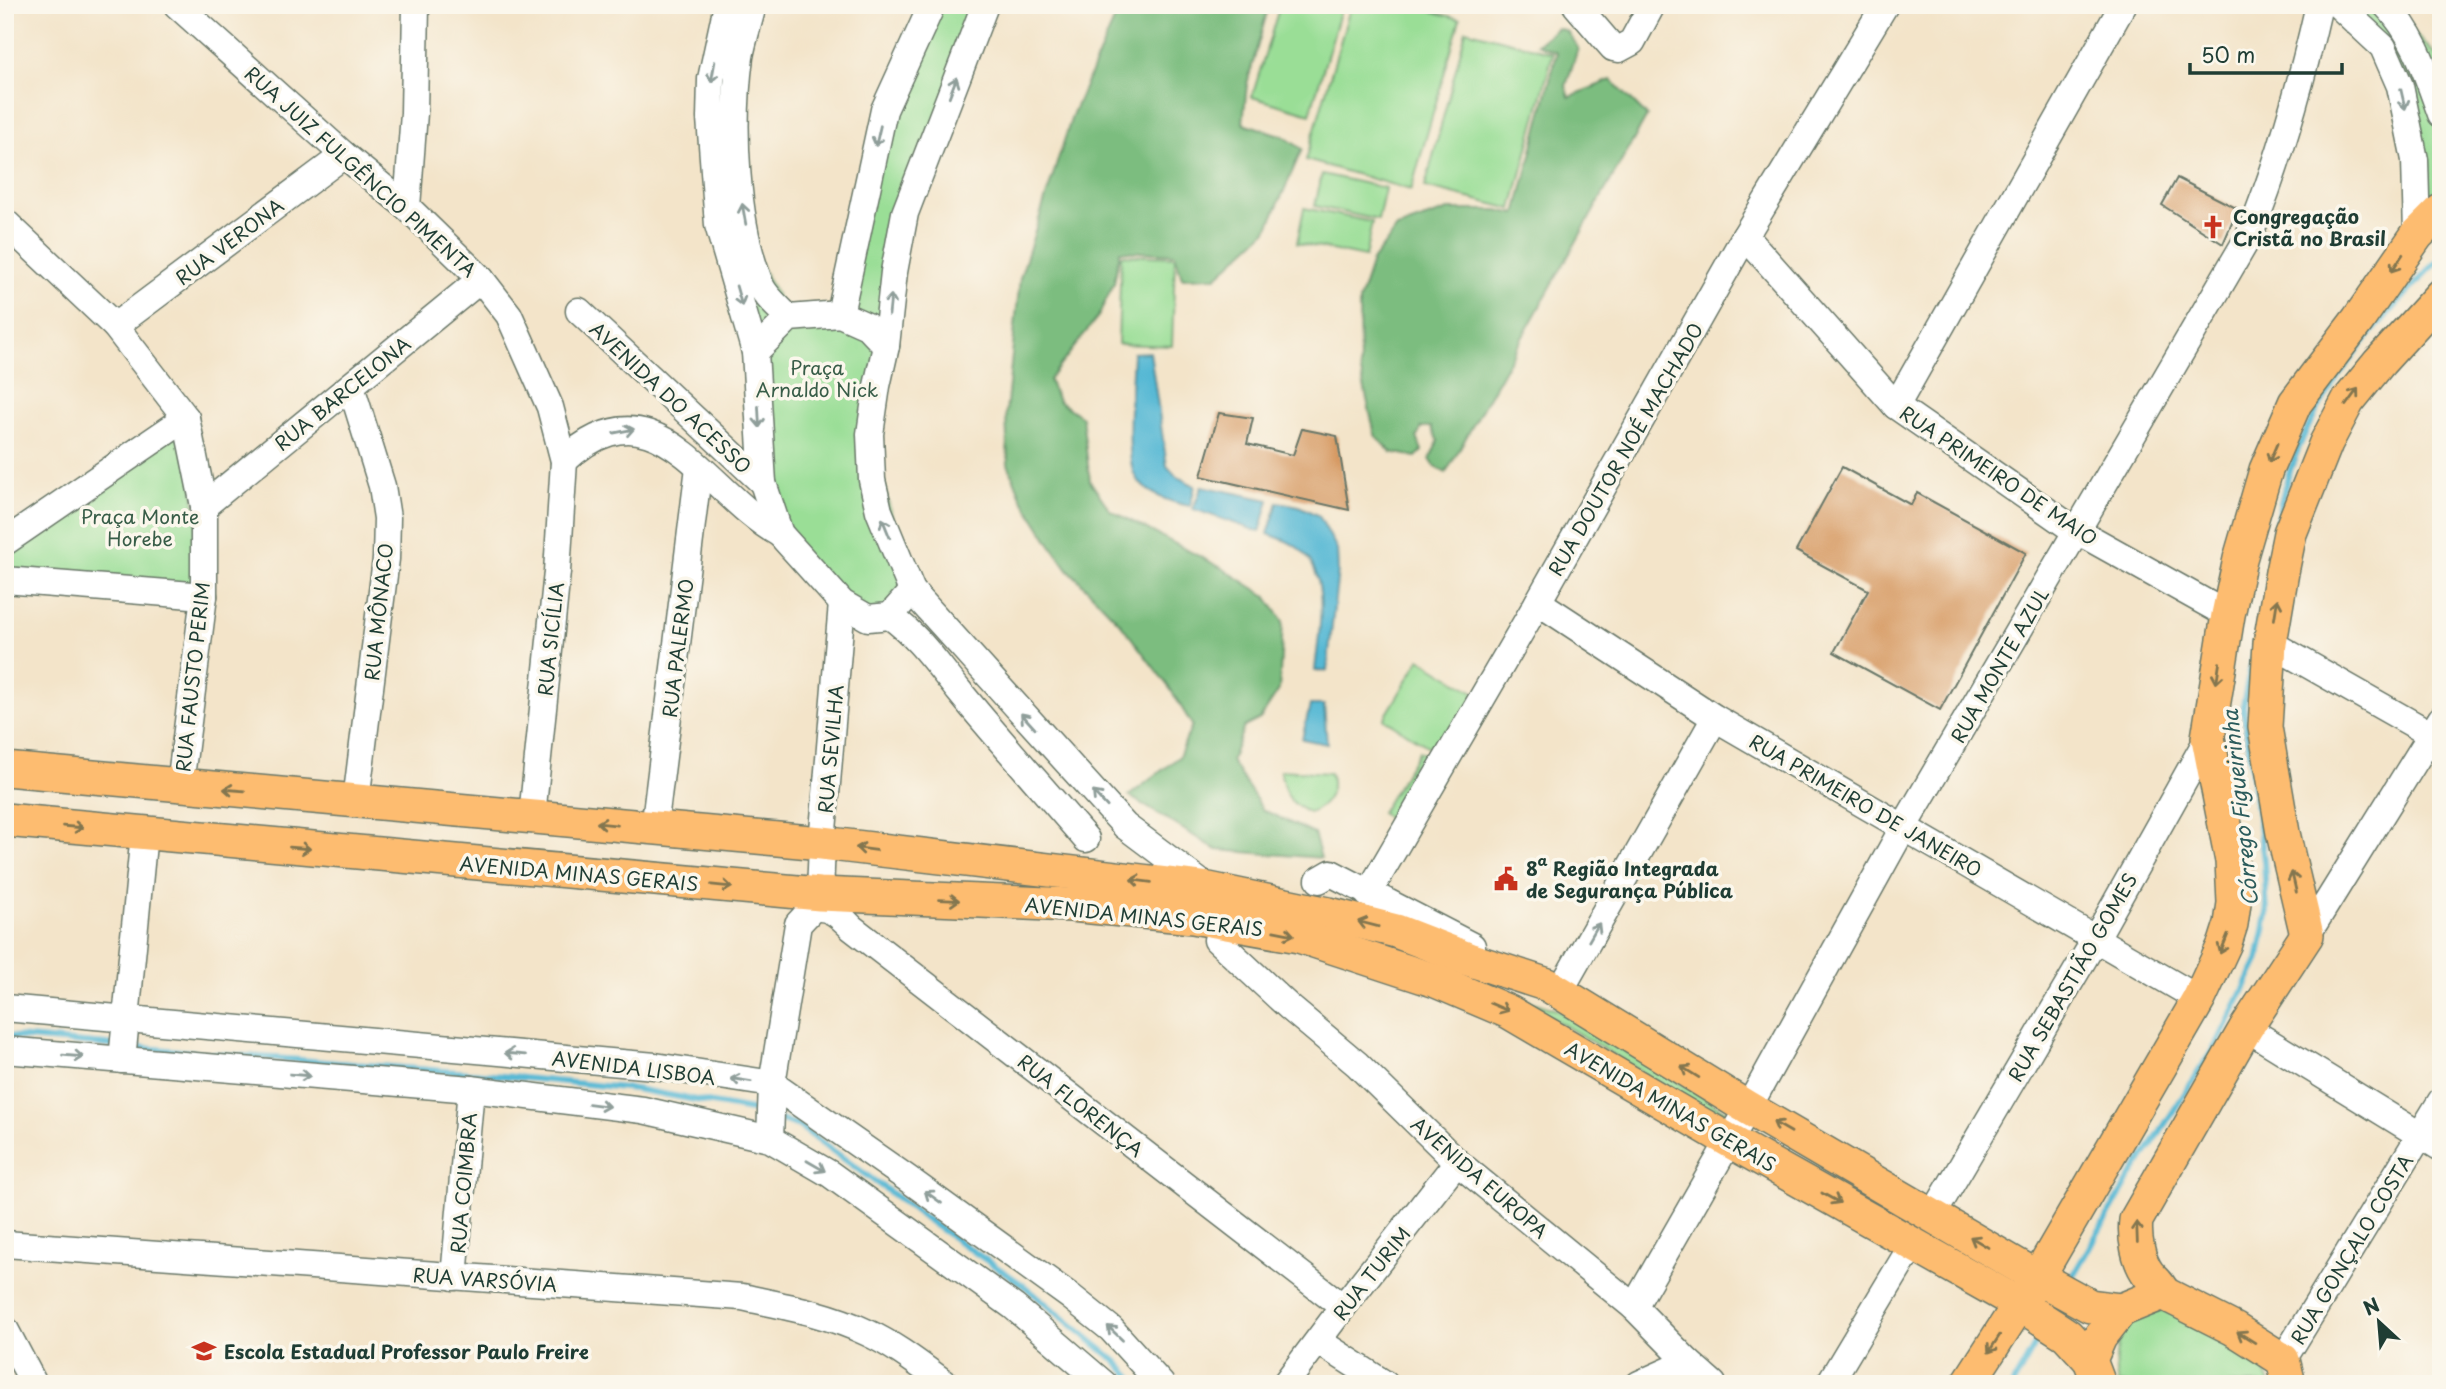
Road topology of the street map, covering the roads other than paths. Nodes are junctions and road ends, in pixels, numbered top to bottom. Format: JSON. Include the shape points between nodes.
{"nodes":[{"id":1,"x":177,"y":5,"type":"edge"},
{"id":2,"x":416,"y":5,"type":"edge"},
{"id":3,"x":727,"y":5,"type":"edge"},
{"id":4,"x":753,"y":5,"type":"edge"},
{"id":5,"x":932,"y":5,"type":"edge"},
{"id":6,"x":985,"y":5,"type":"edge"},
{"id":7,"x":1576,"y":5,"type":"edge"},
{"id":8,"x":1652,"y":5,"type":"edge"},
{"id":9,"x":1885,"y":5,"type":"edge"},
{"id":10,"x":2123,"y":5,"type":"edge"},
{"id":11,"x":2319,"y":5,"type":"edge"},
{"id":12,"x":2337,"y":5,"type":"edge"},
{"id":13,"x":2392,"y":11,"type":"edge"},
{"id":14,"x":2441,"y":60,"type":"edge"},
{"id":15,"x":2441,"y":114,"type":"edge"},
{"id":16,"x":344,"y":155,"type":"junction"},
{"id":17,"x":407,"y":208,"type":"junction"},
{"id":18,"x":2441,"y":211,"type":"edge"},
{"id":19,"x":5,"y":222,"type":"edge"},
{"id":20,"x":2417,"y":235,"type":"junction"},
{"id":21,"x":1745,"y":236,"type":"junction"},
{"id":22,"x":481,"y":279,"type":"junction"},
{"id":23,"x":2441,"y":295,"type":"edge"},
{"id":24,"x":579,"y":311,"type":"dead end"},
{"id":25,"x":840,"y":314,"type":"junction"},
{"id":26,"x":789,"y":318,"type":"junction"},
{"id":27,"x":115,"y":326,"type":"junction"},
{"id":28,"x":886,"y":346,"type":"junction"},
{"id":29,"x":755,"y":352,"type":"junction"},
{"id":30,"x":351,"y":386,"type":"junction"},
{"id":31,"x":1896,"y":405,"type":"junction"},
{"id":32,"x":186,"y":418,"type":"junction"},
{"id":33,"x":564,"y":461,"type":"junction"},
{"id":34,"x":699,"y":467,"type":"junction"},
{"id":35,"x":763,"y":483,"type":"junction"},
{"id":36,"x":204,"y":506,"type":"junction"},
{"id":37,"x":2077,"y":531,"type":"junction"},
{"id":38,"x":780,"y":534,"type":"junction"},
{"id":39,"x":5,"y":542,"type":"edge"},
{"id":40,"x":5,"y":580,"type":"edge"},
{"id":41,"x":912,"y":591,"type":"junction"},
{"id":42,"x":204,"y":596,"type":"junction"},
{"id":43,"x":1538,"y":602,"type":"junction"},
{"id":44,"x":842,"y":603,"type":"junction"},
{"id":45,"x":2228,"y":615,"type":"junction"},
{"id":46,"x":890,"y":616,"type":"junction"},
{"id":47,"x":2270,"y":643,"type":"junction"},
{"id":48,"x":1715,"y":718,"type":"junction"},
{"id":49,"x":2438,"y":731,"type":"edge"},
{"id":50,"x":2208,"y":738,"type":"junction"},
{"id":51,"x":5,"y":769,"type":"edge"},
{"id":52,"x":180,"y":785,"type":"junction"},
{"id":53,"x":356,"y":801,"type":"junction"},
{"id":54,"x":532,"y":816,"type":"junction"},
{"id":55,"x":5,"y":820,"type":"edge"},
{"id":56,"x":1903,"y":828,"type":"junction"},
{"id":57,"x":654,"y":829,"type":"junction"},
{"id":58,"x":144,"y":834,"type":"junction"},
{"id":59,"x":1086,"y":839,"type":"dead end"},
{"id":60,"x":822,"y":843,"type":"junction"},
{"id":61,"x":1325,"y":870,"type":"dead end"},
{"id":62,"x":1209,"y":889,"type":"junction"},
{"id":63,"x":1368,"y":894,"type":"junction"},
{"id":64,"x":819,"y":901,"type":"junction"},
{"id":65,"x":2306,"y":935,"type":"junction"},
{"id":66,"x":2096,"y":938,"type":"junction"},
{"id":67,"x":1217,"y":940,"type":"dead end"},
{"id":68,"x":1554,"y":988,"type":"junction"},
{"id":69,"x":2199,"y":999,"type":"junction"},
{"id":70,"x":5,"y":1008,"type":"edge"},
{"id":71,"x":127,"y":1019,"type":"junction"},
{"id":72,"x":2246,"y":1028,"type":"junction"},
{"id":73,"x":5,"y":1050,"type":"edge"},
{"id":74,"x":122,"y":1060,"type":"junction"},
{"id":75,"x":772,"y":1084,"type":"junction"},
{"id":76,"x":471,"y":1089,"type":"junction"},
{"id":77,"x":2441,"y":1101,"type":"edge"},
{"id":78,"x":1748,"y":1108,"type":"junction"},
{"id":79,"x":770,"y":1139,"type":"junction"},
{"id":80,"x":1728,"y":1140,"type":"junction"},
{"id":81,"x":2430,"y":1142,"type":"edge"},
{"id":82,"x":1457,"y":1163,"type":"junction"},
{"id":83,"x":1933,"y":1215,"type":"junction"},
{"id":84,"x":5,"y":1244,"type":"edge"},
{"id":85,"x":1913,"y":1244,"type":"junction"},
{"id":86,"x":454,"y":1277,"type":"junction"},
{"id":87,"x":2038,"y":1277,"type":"junction"},
{"id":88,"x":2163,"y":1293,"type":"junction"},
{"id":89,"x":2019,"y":1304,"type":"junction"},
{"id":90,"x":1343,"y":1307,"type":"junction"},
{"id":91,"x":1634,"y":1307,"type":"junction"},
{"id":92,"x":2106,"y":1308,"type":"junction"},
{"id":93,"x":5,"y":1329,"type":"edge"},
{"id":94,"x":1318,"y":1341,"type":"junction"},
{"id":95,"x":1688,"y":1362,"type":"junction"},
{"id":96,"x":2095,"y":1372,"type":"edge"},
{"id":97,"x":2286,"y":1372,"type":"edge"},
{"id":98,"x":34,"y":1384,"type":"edge"},
{"id":99,"x":946,"y":1384,"type":"edge"},
{"id":100,"x":1104,"y":1384,"type":"edge"},
{"id":101,"x":1160,"y":1384,"type":"edge"},
{"id":102,"x":1285,"y":1384,"type":"edge"},
{"id":103,"x":1385,"y":1384,"type":"edge"},
{"id":104,"x":1639,"y":1384,"type":"edge"},
{"id":105,"x":1713,"y":1384,"type":"edge"},
{"id":106,"x":1829,"y":1384,"type":"edge"},
{"id":107,"x":1968,"y":1384,"type":"edge"}],
"edges":[{"from":1,"to":16,"type":"street","name":"RUA JUIZ FULGÊNCIO PIMENTA"},
{"from":2,"to":17,"type":"street"},
{"from":3,"to":29,"type":"street","one_way":true,"via":[[711,79],[709,118],[719,225]]},
{"from":26,"to":4,"type":"street","one_way":true,"via":[[762,288],[739,188],[737,93],[740,55]]},
{"from":5,"to":25,"type":"street","one_way":true,"via":[[884,110]]},
{"from":28,"to":6,"type":"street","one_way":true,"via":[[905,213]]},
{"from":7,"to":8,"type":"street","via":[[1613,48],[1632,42]]},
{"from":9,"to":21,"type":"street","name":"RUA DOUTOR NOÉ MACHADO"},
{"from":10,"to":31,"type":"street"},
{"from":11,"to":37,"type":"street","name":"RUA MONTE AZUL","via":[[2269,187],[2249,236]]},
{"from":12,"to":20,"type":"street","one_way":true,"via":[[2383,47],[2400,86],[2415,160]]},
{"from":13,"to":14,"type":"street"},
{"from":13,"to":15,"type":"street","via":[[2422,62]]},
{"from":16,"to":17,"type":"street","name":"RUA JUIZ FULGÊNCIO PIMENTA"},
{"from":16,"to":27,"type":"street","name":"RUA VERONA"},
{"from":17,"to":22,"type":"street","name":"RUA JUIZ FULGÊNCIO PIMENTA"},
{"from":18,"to":20,"type":"main road"},
{"from":19,"to":27,"type":"street","name":"RUA FAUSTO PERIM"},
{"from":20,"to":45,"type":"main road","one_way":true,"via":[[2295,403],[2266,470]]},
{"from":21,"to":31,"type":"street","name":"RUA PRIMEIRO DE MAIO"},
{"from":21,"to":43,"type":"street","name":"RUA DOUTOR NOÉ MACHADO"},
{"from":22,"to":30,"type":"street","name":"RUA BARCELONA"},
{"from":22,"to":33,"type":"street","name":"RUA JUIZ FULGÊNCIO PIMENTA","via":[[509,315],[550,407]]},
{"from":47,"to":23,"type":"main road","one_way":true,"via":[[2290,533],[2326,443],[2348,401]]},
{"from":24,"to":35,"type":"street","name":"AVENIDA DO ACESSO"},
{"from":25,"to":26,"type":"street"},
{"from":25,"to":28,"type":"street","via":[[867,326]]},
{"from":26,"to":29,"type":"street"},
{"from":27,"to":32,"type":"street","name":"RUA FAUSTO PERIM"},
{"from":41,"to":28,"type":"street","one_way":true,"via":[[879,511],[872,480],[870,433]]},
{"from":29,"to":35,"type":"street","one_way":true},
{"from":30,"to":36,"type":"street","name":"RUA BARCELONA"},
{"from":30,"to":53,"type":"street","name":"RUA MÔNACO","via":[[382,486],[387,518]]},
{"from":31,"to":37,"type":"street","name":"RUA PRIMEIRO DE MAIO"},
{"from":32,"to":36,"type":"street","name":"RUA FAUSTO PERIM"},
{"from":32,"to":39,"type":"street"},
{"from":33,"to":34,"type":"street","one_way":true,"via":[[579,447],[634,428],[662,439]]},
{"from":33,"to":54,"type":"street","name":"RUA SICÍLIA"},
{"from":34,"to":38,"type":"street","via":[[759,522]]},
{"from":34,"to":57,"type":"street","name":"RUA PALERMO"},
{"from":35,"to":38,"type":"street"},
{"from":36,"to":42,"type":"street","name":"RUA FAUSTO PERIM"},
{"from":37,"to":45,"type":"street","name":"RUA PRIMEIRO DE MAIO"},
{"from":37,"to":56,"type":"street","name":"RUA MONTE AZUL"},
{"from":38,"to":44,"type":"street"},
{"from":40,"to":42,"type":"street"},
{"from":41,"to":46,"type":"street"},
{"from":62,"to":41,"type":"street","one_way":true,"via":[[1125,826]]},
{"from":42,"to":52,"type":"street","name":"RUA FAUSTO PERIM"},
{"from":43,"to":48,"type":"street","name":"RUA PRIMEIRO DE JANEIRO"},
{"from":43,"to":63,"type":"street","name":"RUA DOUTOR NOÉ MACHADO"},
{"from":44,"to":46,"type":"street","via":[[869,618]]},
{"from":44,"to":60,"type":"street","name":"RUA SEVILHA"},
{"from":45,"to":50,"type":"main road","one_way":true},
{"from":46,"to":59,"type":"street","via":[[927,649]]},
{"from":47,"to":49,"type":"street"},
{"from":65,"to":47,"type":"main road","one_way":true,"via":[[2265,727]]},
{"from":48,"to":56,"type":"street","name":"RUA PRIMEIRO DE JANEIRO"},
{"from":68,"to":48,"type":"street","one_way":true},
{"from":49,"to":65,"type":"street"},
{"from":50,"to":66,"type":"street","name":"RUA SEBASTIÃO GOMES"},
{"from":50,"to":69,"type":"main road","one_way":true,"via":[[2232,862],[2234,903],[2225,943]]},
{"from":51,"to":52,"type":"main road","name":"AVENIDA MINAS GERAIS"},
{"from":53,"to":52,"type":"main road","name":"AVENIDA MINAS GERAIS","one_way":true},
{"from":53,"to":54,"type":"main road","name":"AVENIDA MINAS GERAIS"},
{"from":57,"to":54,"type":"main road","name":"AVENIDA MINAS GERAIS","one_way":true},
{"from":55,"to":58,"type":"main road","name":"AVENIDA MINAS GERAIS","one_way":true},
{"from":56,"to":66,"type":"street","name":"RUA PRIMEIRO DE JANEIRO"},
{"from":56,"to":78,"type":"street","name":"RUA MONTE AZUL"},
{"from":57,"to":60,"type":"main road","name":"AVENIDA MINAS GERAIS"},
{"from":58,"to":64,"type":"main road","name":"AVENIDA MINAS GERAIS","one_way":true},
{"from":58,"to":71,"type":"street"},
{"from":62,"to":60,"type":"main road","name":"AVENIDA MINAS GERAIS","one_way":true},
{"from":60,"to":64,"type":"street","name":"RUA SEVILHA"},
{"from":61,"to":63,"type":"street","name":"AVENIDA MINAS GERAIS"},
{"from":68,"to":62,"type":"main road","name":"AVENIDA MINAS GERAIS","one_way":true,"via":[[1396,931]]},
{"from":63,"to":68,"type":"street","name":"AVENIDA MINAS GERAIS"},
{"from":64,"to":75,"type":"street","via":[[799,924]]},
{"from":64,"to":80,"type":"main road","name":"AVENIDA MINAS GERAIS","one_way":true,"via":[[1071,905],[1206,919],[1299,936],[1436,981],[1509,1012]]},
{"from":64,"to":90,"type":"street","name":"RUA FLORENÇA"},
{"from":65,"to":72,"type":"main road"},
{"from":66,"to":69,"type":"street","name":"RUA PRIMEIRO DE JANEIRO"},
{"from":66,"to":83,"type":"street","name":"RUA SEBASTIÃO GOMES"},
{"from":67,"to":82,"type":"street","name":"AVENIDA EUROPA","via":[[1357,1064]]},
{"from":78,"to":68,"type":"main road","name":"AVENIDA MINAS GERAIS","one_way":true},
{"from":69,"to":87,"type":"main road"},
{"from":70,"to":71,"type":"street","name":"AVENIDA LISBOA"},
{"from":71,"to":74,"type":"street"},
{"from":75,"to":71,"type":"street","name":"AVENIDA LISBOA","one_way":true,"via":[[655,1066]]},
{"from":72,"to":81,"type":"street"},
{"from":88,"to":72,"type":"main road","one_way":true,"via":[[2147,1272],[2137,1246],[2136,1220]]},
{"from":73,"to":74,"type":"street","one_way":true},
{"from":74,"to":76,"type":"street","one_way":true},
{"from":75,"to":79,"type":"street"},
{"from":101,"to":75,"type":"street","name":"AVENIDA LISBOA","one_way":true,"via":[[1111,1329],[1071,1297]]},
{"from":76,"to":79,"type":"street","one_way":true,"via":[[643,1110]]},
{"from":76,"to":86,"type":"street","name":"RUA COIMBRA"},
{"from":77,"to":81,"type":"street","name":"RUA GONÇALO COSTA"},
{"from":78,"to":80,"type":"street","name":"RUA MONTE AZUL"},
{"from":83,"to":78,"type":"main road","name":"AVENIDA MINAS GERAIS","one_way":true},
{"from":79,"to":100,"type":"street","one_way":true,"via":[[830,1174],[1014,1307]]},
{"from":80,"to":85,"type":"main road","name":"AVENIDA MINAS GERAIS","one_way":true},
{"from":80,"to":91,"type":"street","name":"RUA MONTE AZUL"},
{"from":81,"to":97,"type":"street","name":"RUA GONÇALO COSTA"},
{"from":82,"to":90,"type":"street","name":"RUA TURIM"},
{"from":82,"to":91,"type":"street","name":"AVENIDA EUROPA"},
{"from":87,"to":83,"type":"main road","name":"AVENIDA MINAS GERAIS","one_way":true},
{"from":84,"to":86,"type":"street","name":"RUA VARSÓVIA"},
{"from":85,"to":89,"type":"main road","name":"AVENIDA MINAS GERAIS"},
{"from":85,"to":106,"type":"street"},
{"from":86,"to":99,"type":"street","name":"RUA VARSÓVIA","via":[[742,1297],[867,1332]]},
{"from":87,"to":89,"type":"main road"},
{"from":87,"to":92,"type":"main road","name":"AVENIDA MINAS GERAIS"},
{"from":88,"to":92,"type":"main road"},
{"from":97,"to":88,"type":"main road","one_way":true,"via":[[2234,1329]]},
{"from":89,"to":96,"type":"main road","name":"AVENIDA MINAS GERAIS","via":[[2067,1335]]},
{"from":89,"to":107,"type":"main road","one_way":true},
{"from":90,"to":94,"type":"street","name":"RUA TURIM"},
{"from":91,"to":95,"type":"street","name":"AVENIDA EUROPA"},
{"from":92,"to":96,"type":"main road"},
{"from":93,"to":98,"type":"street"},
{"from":94,"to":102,"type":"street","name":"RUA TURIM"},
{"from":94,"to":103,"type":"street"},
{"from":95,"to":104,"type":"street"},
{"from":95,"to":105,"type":"street","name":"AVENIDA EUROPA"}]}
